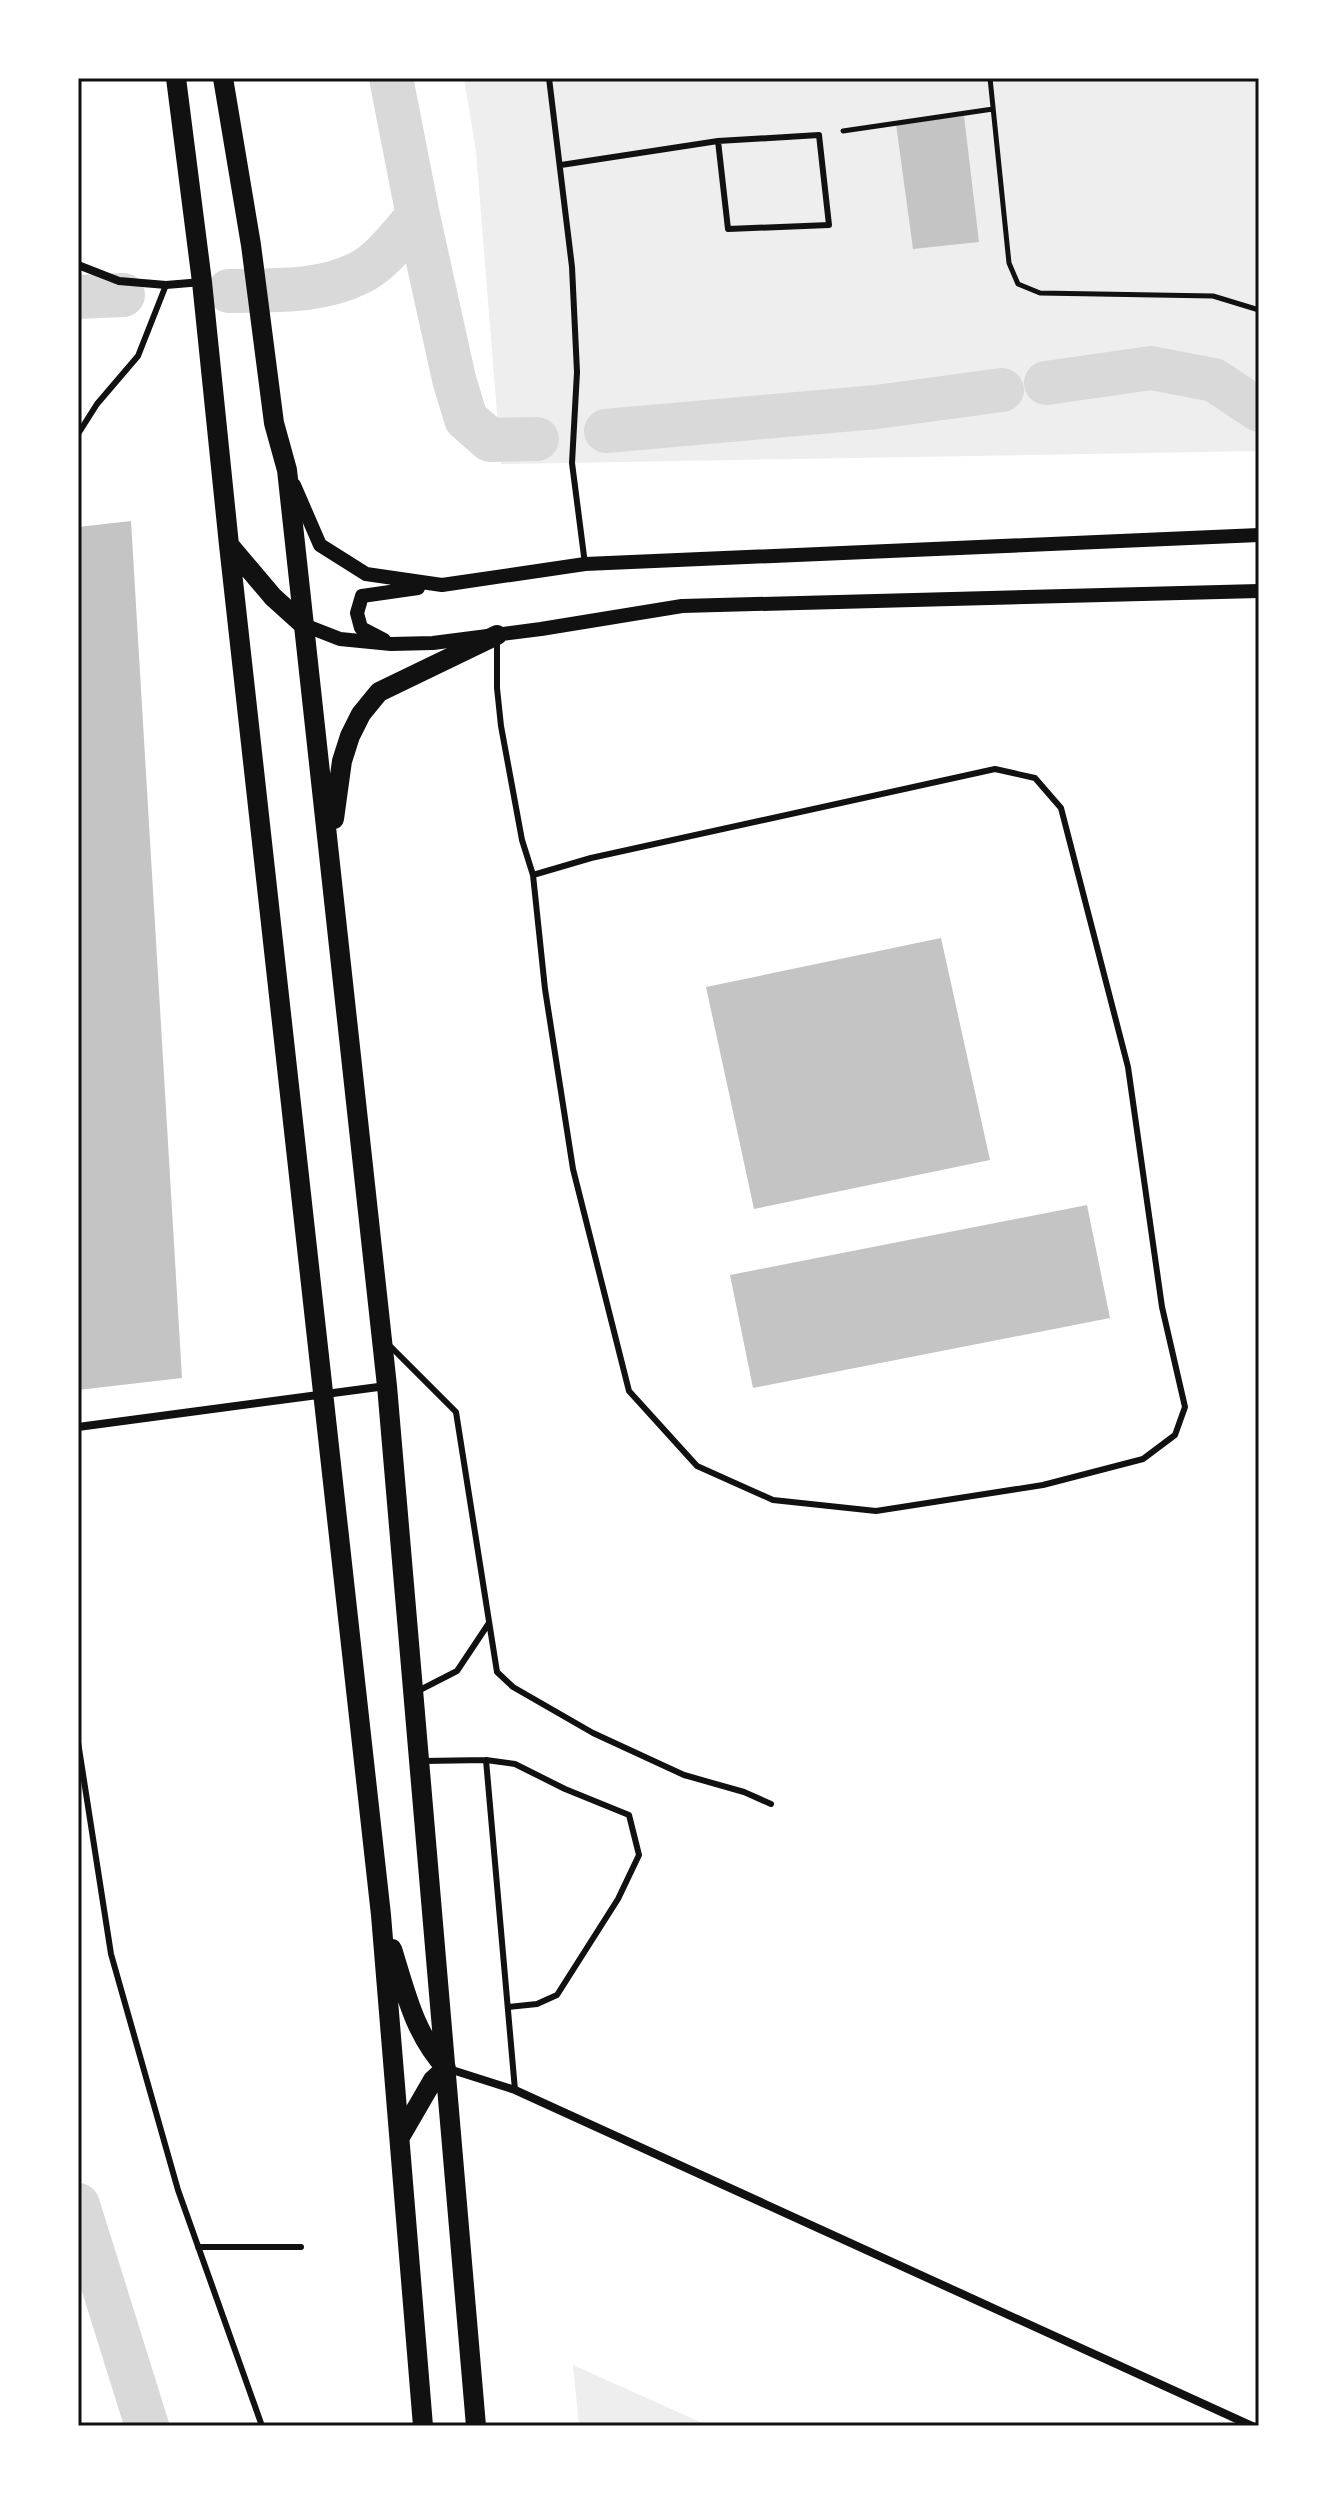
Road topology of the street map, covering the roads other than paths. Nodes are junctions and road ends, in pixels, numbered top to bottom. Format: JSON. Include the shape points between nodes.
{"nodes":[{"id":1,"x":176,"y":78,"type":"edge"},
{"id":2,"x":223,"y":78,"type":"edge"},
{"id":3,"x":549,"y":78,"type":"edge"},
{"id":4,"x":718,"y":141,"type":"junction"},
{"id":5,"x":561,"y":165,"type":"junction"},
{"id":6,"x":78,"y":265,"type":"edge"},
{"id":7,"x":202,"y":282,"type":"junction"},
{"id":8,"x":166,"y":285,"type":"junction"},
{"id":9,"x":78,"y":434,"type":"edge"},
{"id":10,"x":287,"y":470,"type":"junction"},
{"id":11,"x":1259,"y":535,"type":"edge"},
{"id":12,"x":229,"y":545,"type":"junction"},
{"id":13,"x":585,"y":564,"type":"junction"},
{"id":14,"x":442,"y":585,"type":"junction"},
{"id":15,"x":1259,"y":591,"type":"edge"},
{"id":16,"x":304,"y":625,"type":"junction"},
{"id":17,"x":497,"y":635,"type":"junction"},
{"id":18,"x":391,"y":644,"type":"junction"},
{"id":19,"x":330,"y":854,"type":"junction"},
{"id":20,"x":533,"y":875,"type":"junction"},
{"id":21,"x":382,"y":1338,"type":"junction"},
{"id":22,"x":387,"y":1386,"type":"junction"},
{"id":23,"x":324,"y":1396,"type":"junction"},
{"id":24,"x":78,"y":1427,"type":"edge"},
{"id":25,"x":489,"y":1623,"type":"junction"},
{"id":26,"x":414,"y":1693,"type":"junction"},
{"id":27,"x":78,"y":1742,"type":"edge"},
{"id":28,"x":486,"y":1760,"type":"junction"},
{"id":29,"x":419,"y":1761,"type":"junction"},
{"id":30,"x":771,"y":1804,"type":"dead end"},
{"id":31,"x":381,"y":1915,"type":"junction"},
{"id":32,"x":508,"y":2007,"type":"junction"},
{"id":33,"x":446,"y":2068,"type":"junction"},
{"id":34,"x":515,"y":2090,"type":"junction"},
{"id":35,"x":400,"y":2137,"type":"junction"},
{"id":36,"x":198,"y":2247,"type":"junction"},
{"id":37,"x":301,"y":2247,"type":"dead end"},
{"id":38,"x":262,"y":2426,"type":"edge"},
{"id":39,"x":423,"y":2426,"type":"edge"},
{"id":40,"x":476,"y":2426,"type":"edge"},
{"id":41,"x":1252,"y":2426,"type":"edge"}],
"edges":[{"from":1,"to":7,"type":"main road"},
{"from":2,"to":10,"type":"main road","via":[[274,423]]},
{"from":3,"to":5,"type":"lane"},
{"from":4,"to":4,"type":"lane","via":[[819,135],[829,225],[728,229]]},
{"from":4,"to":5,"type":"lane"},
{"from":5,"to":13,"type":"lane","via":[[577,372],[572,463]]},
{"from":6,"to":8,"type":"street","via":[[119,281]]},
{"from":7,"to":8,"type":"street"},
{"from":7,"to":12,"type":"main road"},
{"from":8,"to":9,"type":"lane","via":[[138,356]]},
{"from":10,"to":14,"type":"street","via":[[320,545],[366,574]]},
{"from":10,"to":16,"type":"main road"},
{"from":11,"to":13,"type":"street"},
{"from":12,"to":16,"type":"main road"},
{"from":12,"to":23,"type":"main road"},
{"from":13,"to":14,"type":"street"},
{"from":14,"to":18,"type":"street","via":[[362,596],[357,613],[361,628]]},
{"from":15,"to":17,"type":"street","via":[[682,606]]},
{"from":16,"to":18,"type":"street","via":[[340,639]]},
{"from":16,"to":19,"type":"main road"},
{"from":17,"to":18,"type":"street"},
{"from":17,"to":19,"type":"main road","via":[[379,692],[361,714],[342,761]]},
{"from":17,"to":20,"type":"lane","via":[[501,726]]},
{"from":19,"to":21,"type":"main road"},
{"from":20,"to":20,"type":"lane","via":[[995,769],[1035,778],[1061,808],[1128,1067],[1162,1307],[1185,1407],[1175,1435],[1143,1459],[1043,1485],[876,1511],[773,1500],[697,1466],[629,1391],[573,1169]]},
{"from":21,"to":22,"type":"main road"},
{"from":21,"to":25,"type":"lane","via":[[456,1412]]},
{"from":22,"to":23,"type":"street"},
{"from":22,"to":26,"type":"main road"},
{"from":23,"to":24,"type":"street"},
{"from":23,"to":31,"type":"main road"},
{"from":25,"to":26,"type":"lane","via":[[457,1671]]},
{"from":25,"to":30,"type":"lane","via":[[497,1672],[513,1687],[593,1733],[684,1775]]},
{"from":26,"to":29,"type":"main road"},
{"from":27,"to":36,"type":"lane","via":[[111,1954]]},
{"from":28,"to":29,"type":"lane"},
{"from":28,"to":32,"type":"lane"},
{"from":28,"to":32,"type":"lane","via":[[515,1764],[629,1815],[639,1855],[618,1899],[557,1995]]},
{"from":29,"to":33,"type":"main road"},
{"from":31,"to":33,"type":"main road","via":[[417,2027]]},
{"from":31,"to":35,"type":"main road"},
{"from":32,"to":34,"type":"lane"},
{"from":33,"to":34,"type":"street"},
{"from":33,"to":35,"type":"main road","via":[[433,2080]]},
{"from":33,"to":40,"type":"main road"},
{"from":34,"to":41,"type":"street"},
{"from":35,"to":39,"type":"main road"},
{"from":36,"to":37,"type":"lane"},
{"from":36,"to":38,"type":"lane"}]}
